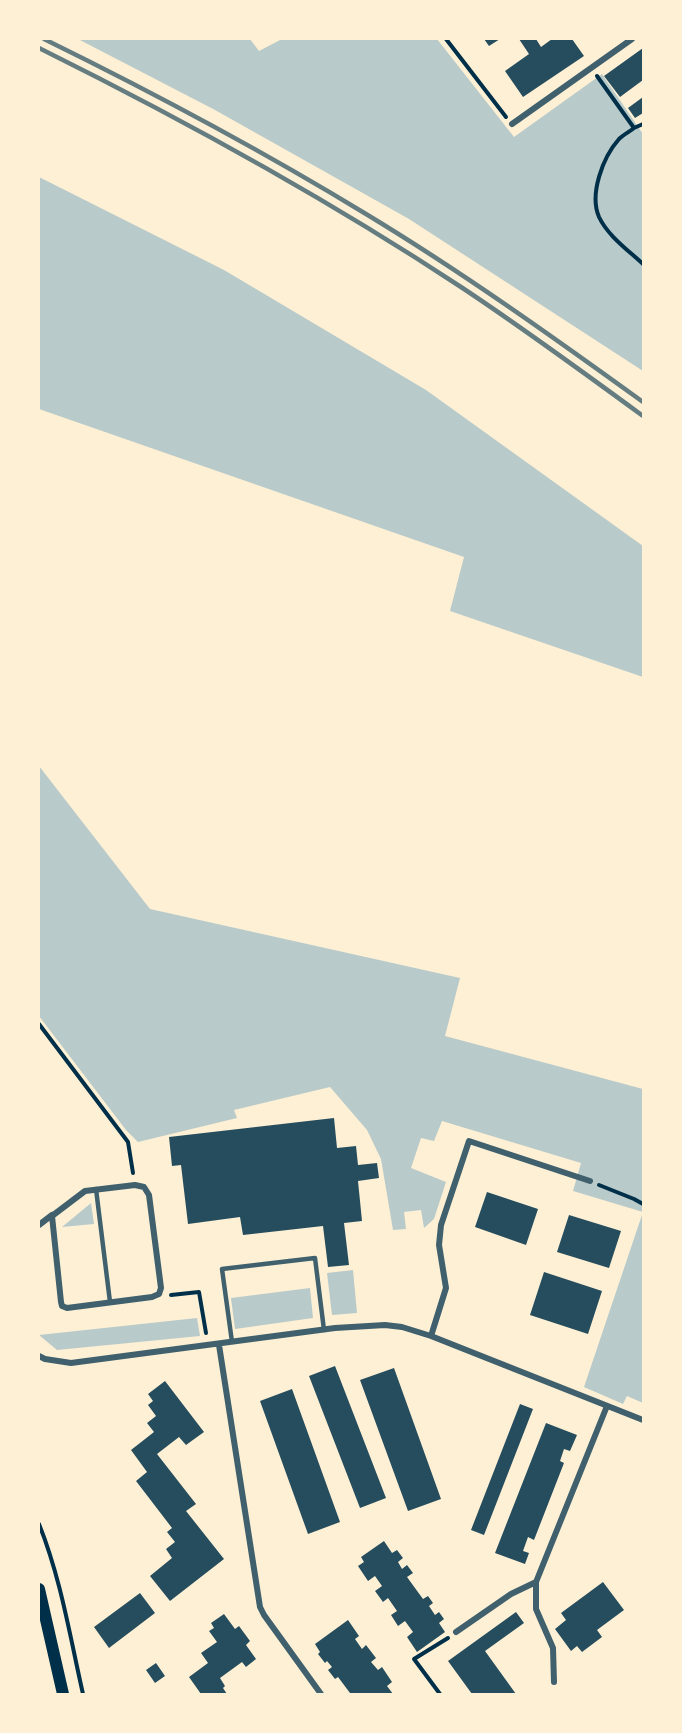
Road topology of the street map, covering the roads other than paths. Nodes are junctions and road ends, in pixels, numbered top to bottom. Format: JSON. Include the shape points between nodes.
{"nodes":[{"id":1,"x":632,"y":39,"type":"edge"},
{"id":2,"x":624,"y":41,"type":"edge"},
{"id":3,"x":512,"y":124,"type":"road end"},
{"id":4,"x":590,"y":1181,"type":"road end"},
{"id":5,"x":96,"y":1189,"type":"junction"},
{"id":6,"x":55,"y":1213,"type":"junction"},
{"id":7,"x":39,"y":1225,"type":"edge"},
{"id":8,"x":110,"y":1302,"type":"junction"},
{"id":9,"x":324,"y":1330,"type":"junction"},
{"id":10,"x":431,"y":1335,"type":"junction"},
{"id":11,"x":232,"y":1342,"type":"junction"},
{"id":12,"x":219,"y":1344,"type":"junction"},
{"id":13,"x":39,"y":1356,"type":"edge"},
{"id":14,"x":607,"y":1406,"type":"junction"},
{"id":15,"x":643,"y":1420,"type":"edge"},
{"id":16,"x":536,"y":1582,"type":"junction"},
{"id":17,"x":39,"y":1589,"type":"edge"},
{"id":18,"x":456,"y":1632,"type":"road end"},
{"id":19,"x":554,"y":1682,"type":"dead end"},
{"id":20,"x":63,"y":1694,"type":"edge"},
{"id":21,"x":321,"y":1694,"type":"edge"}],
"edges":[{"from":1,"to":2,"type":"street"},
{"from":2,"to":3,"type":"street"},
{"from":4,"to":10,"type":"street","via":[[469,1141],[441,1225],[439,1245],[446,1288]]},
{"from":5,"to":6,"type":"street","via":[[78,1195]]},
{"from":5,"to":8,"type":"lane"},
{"from":5,"to":8,"type":"street","via":[[144,1187],[149,1195],[161,1288],[152,1297]]},
{"from":6,"to":7,"type":"street"},
{"from":6,"to":8,"type":"street","via":[[52,1220],[61,1305],[67,1308]]},
{"from":9,"to":10,"type":"street","via":[[385,1325]]},
{"from":9,"to":11,"type":"street"},
{"from":9,"to":11,"type":"lane","via":[[315,1258],[222,1269]]},
{"from":10,"to":14,"type":"street"},
{"from":11,"to":12,"type":"street"},
{"from":12,"to":13,"type":"street","via":[[71,1364]]},
{"from":12,"to":21,"type":"street","via":[[260,1607]]},
{"from":14,"to":15,"type":"street"},
{"from":14,"to":16,"type":"street"},
{"from":16,"to":18,"type":"street","via":[[511,1594]]},
{"from":16,"to":19,"type":"street","via":[[536,1609],[553,1648]]},
{"from":17,"to":20,"type":"main road"}]}
